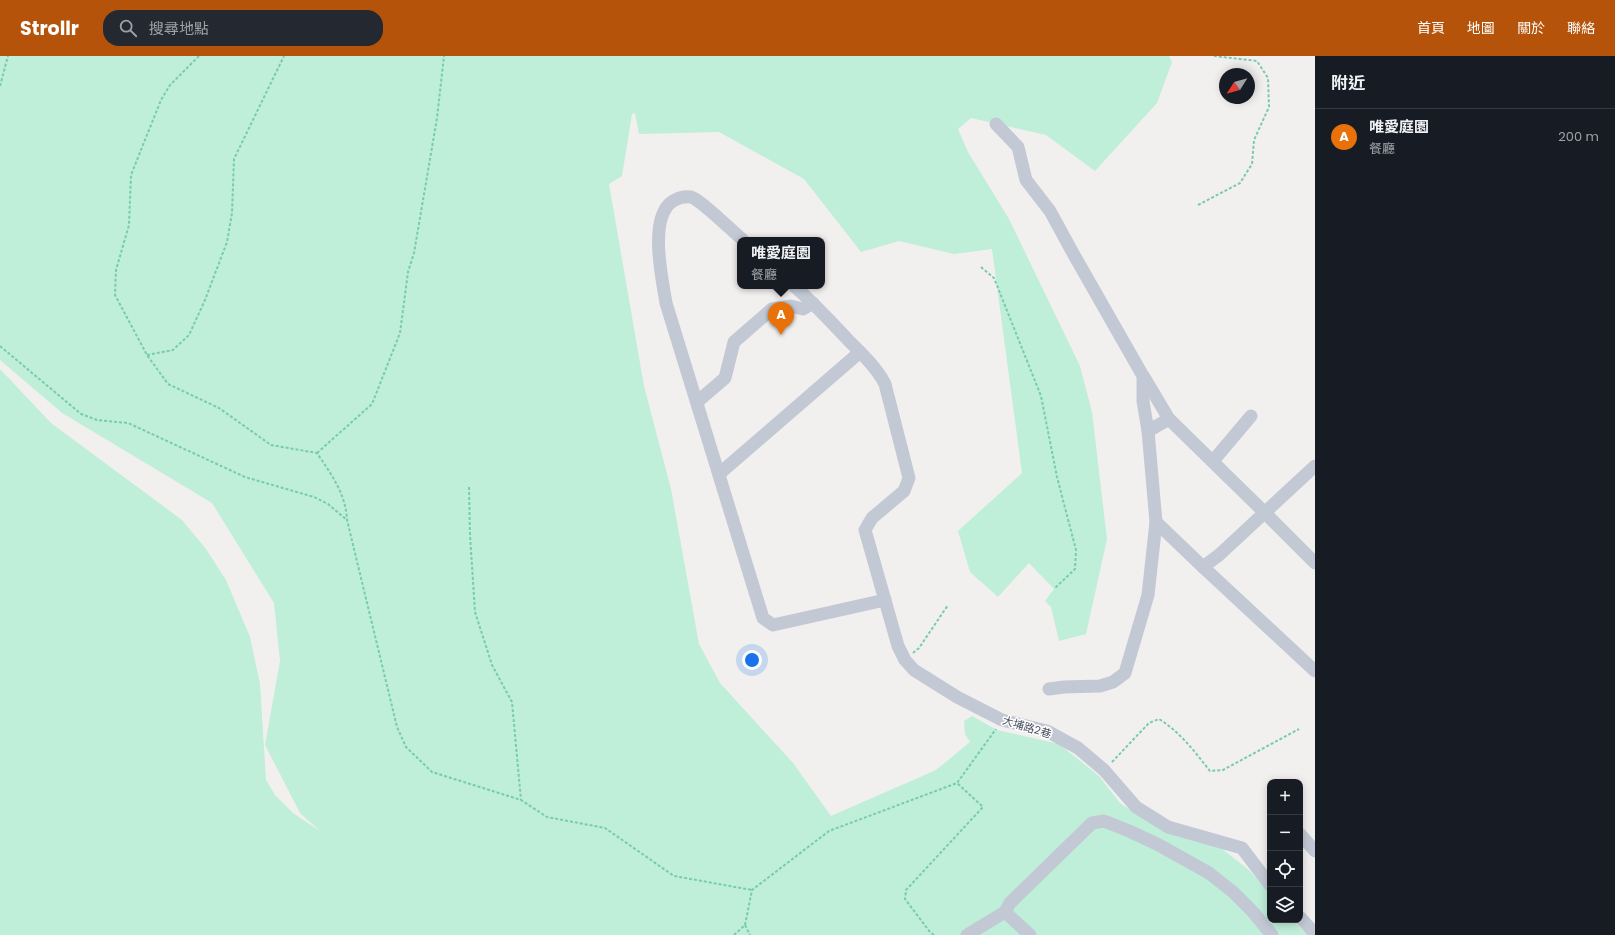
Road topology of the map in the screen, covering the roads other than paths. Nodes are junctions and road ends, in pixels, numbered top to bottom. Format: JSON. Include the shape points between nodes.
{"nodes":[{"id":1,"x":996,"y":124,"type":"dead end"},
{"id":2,"x":739,"y":237,"type":"edge"},
{"id":3,"x":797,"y":289,"type":"edge"},
{"id":4,"x":813,"y":303,"type":"junction"},
{"id":5,"x":860,"y":352,"type":"junction"},
{"id":6,"x":1143,"y":376,"type":"junction"},
{"id":7,"x":696,"y":402,"type":"junction"},
{"id":8,"x":1251,"y":416,"type":"dead end"},
{"id":9,"x":1169,"y":419,"type":"junction"},
{"id":10,"x":1148,"y":431,"type":"junction"},
{"id":11,"x":1213,"y":461,"type":"junction"},
{"id":12,"x":1315,"y":466,"type":"edge"},
{"id":13,"x":719,"y":474,"type":"junction"},
{"id":14,"x":1264,"y":512,"type":"junction"},
{"id":15,"x":1156,"y":522,"type":"junction"},
{"id":16,"x":1315,"y":563,"type":"edge"},
{"id":17,"x":1203,"y":568,"type":"junction"},
{"id":18,"x":886,"y":600,"type":"junction"},
{"id":19,"x":1315,"y":671,"type":"edge"},
{"id":20,"x":1049,"y":689,"type":"dead end"},
{"id":21,"x":1303,"y":837,"type":"edge"},
{"id":22,"x":1315,"y":851,"type":"edge"},
{"id":23,"x":1267,"y":881,"type":"edge"},
{"id":24,"x":1005,"y":912,"type":"junction"},
{"id":25,"x":1303,"y":921,"type":"edge"},
{"id":26,"x":1315,"y":934,"type":"edge"},
{"id":27,"x":967,"y":935,"type":"edge"},
{"id":28,"x":1030,"y":935,"type":"edge"},
{"id":29,"x":1272,"y":935,"type":"edge"}],
"edges":[{"from":1,"to":6,"type":"street","via":[[1018,147],[1026,180],[1050,211]]},
{"from":2,"to":7,"type":"street","via":[[691,197],[676,199],[668,204],[663,212],[658,235],[666,303]]},
{"from":3,"to":4,"type":"street","name":"大埔路2巷"},
{"from":4,"to":5,"type":"street","name":"大埔路2巷"},
{"from":4,"to":7,"type":"street","via":[[803,309],[791,306],[772,309],[734,342],[725,378]]},
{"from":5,"to":13,"type":"street"},
{"from":5,"to":18,"type":"street","name":"大埔路2巷","via":[[879,373],[885,384],[909,478],[904,491],[872,518],[865,530]]},
{"from":6,"to":9,"type":"street"},
{"from":6,"to":10,"type":"street","via":[[1143,401]]},
{"from":7,"to":13,"type":"street"},
{"from":8,"to":11,"type":"street"},
{"from":9,"to":10,"type":"street"},
{"from":9,"to":11,"type":"street"},
{"from":10,"to":15,"type":"street"},
{"from":11,"to":14,"type":"street"},
{"from":12,"to":14,"type":"street"},
{"from":13,"to":18,"type":"street","via":[[763,618],[773,625]]},
{"from":14,"to":16,"type":"street"},
{"from":14,"to":17,"type":"street"},
{"from":15,"to":17,"type":"street"},
{"from":15,"to":20,"type":"street","via":[[1148,595],[1125,673],[1113,682],[1100,686]]},
{"from":17,"to":19,"type":"street"},
{"from":18,"to":23,"type":"street","name":"大埔路2巷","via":[[904,660],[914,670],[957,697],[1002,720],[1047,731],[1078,748],[1104,770],[1136,807],[1168,827],[1242,848]]},
{"from":21,"to":22,"type":"street"},
{"from":24,"to":27,"type":"street"},
{"from":24,"to":28,"type":"street"},
{"from":24,"to":29,"type":"street","via":[[1010,903],[1092,823],[1104,821],[1156,844],[1210,873],[1253,912]]},
{"from":25,"to":26,"type":"street"}]}
